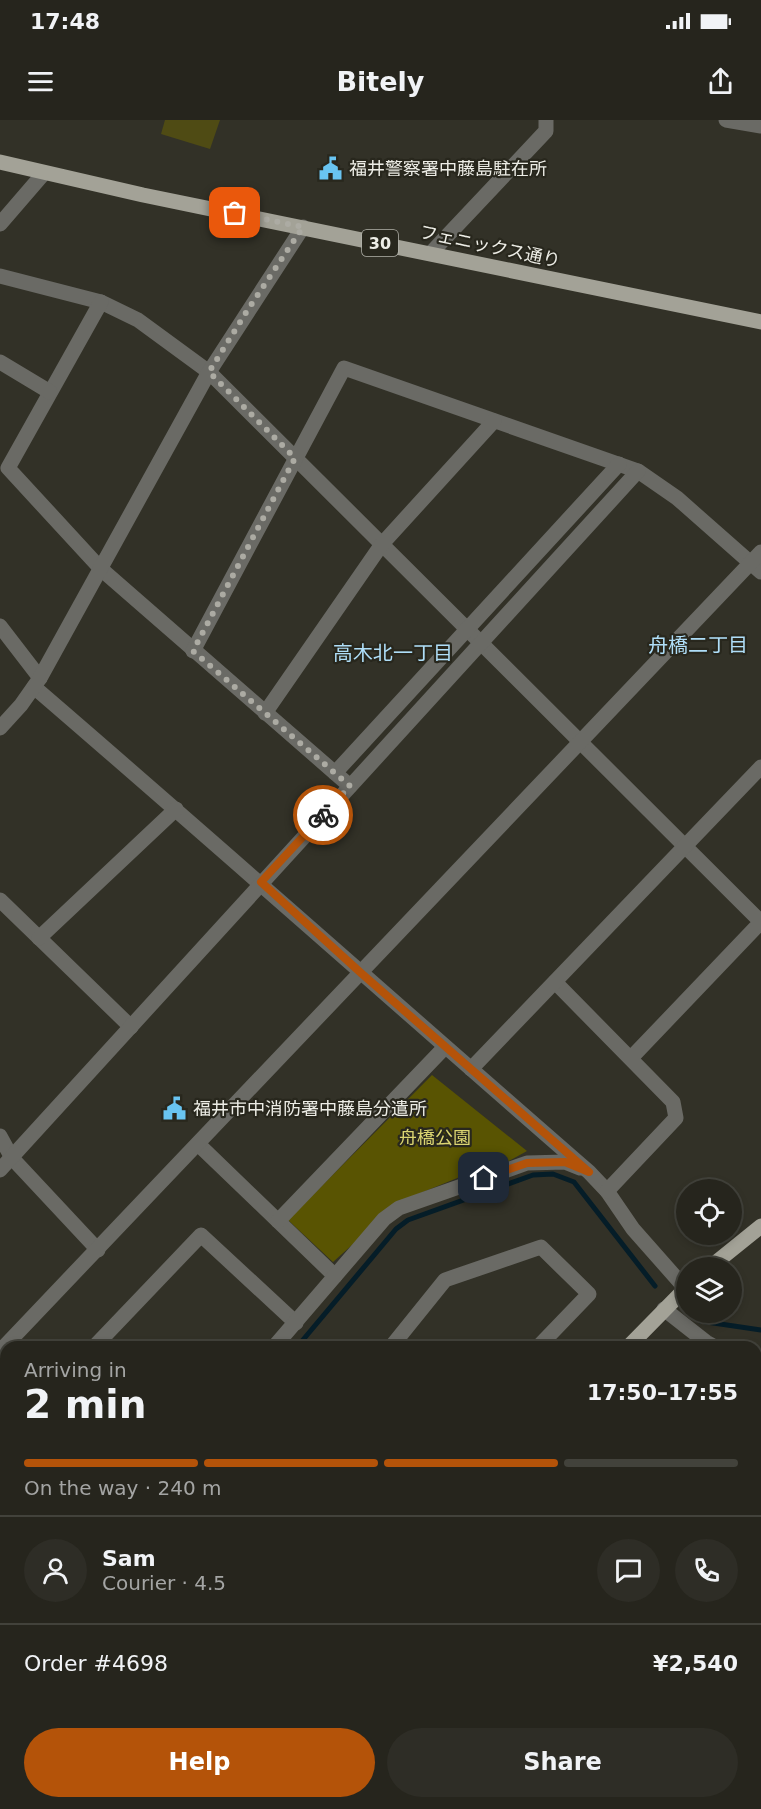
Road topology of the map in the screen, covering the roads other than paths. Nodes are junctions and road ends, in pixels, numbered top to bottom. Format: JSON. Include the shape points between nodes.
{"nodes":[{"id":1,"x":546,"y":120,"type":"edge"},
{"id":2,"x":726,"y":120,"type":"edge"},
{"id":3,"x":761,"y":126,"type":"edge"},
{"id":4,"x":0,"y":162,"type":"edge"},
{"id":5,"x":44,"y":173,"type":"junction"},
{"id":6,"x":0,"y":224,"type":"edge"},
{"id":7,"x":303,"y":227,"type":"junction"},
{"id":8,"x":431,"y":253,"type":"junction"},
{"id":9,"x":0,"y":276,"type":"edge"},
{"id":10,"x":100,"y":302,"type":"junction"},
{"id":11,"x":761,"y":322,"type":"edge"},
{"id":12,"x":0,"y":362,"type":"edge"},
{"id":13,"x":209,"y":372,"type":"junction"},
{"id":14,"x":50,"y":392,"type":"junction"},
{"id":15,"x":494,"y":421,"type":"junction"},
{"id":16,"x":295,"y":458,"type":"junction"},
{"id":17,"x":619,"y":464,"type":"junction"},
{"id":18,"x":638,"y":471,"type":"junction"},
{"id":19,"x":382,"y":544,"type":"junction"},
{"id":20,"x":757,"y":562,"type":"edge"},
{"id":21,"x":101,"y":569,"type":"junction"},
{"id":22,"x":0,"y":626,"type":"edge"},
{"id":23,"x":468,"y":628,"type":"junction"},
{"id":24,"x":482,"y":642,"type":"junction"},
{"id":25,"x":193,"y":651,"type":"junction"},
{"id":26,"x":37,"y":682,"type":"junction"},
{"id":27,"x":265,"y":713,"type":"junction"},
{"id":28,"x":0,"y":728,"type":"edge"},
{"id":29,"x":579,"y":741,"type":"junction"},
{"id":30,"x":761,"y":767,"type":"edge"},
{"id":31,"x":335,"y":773,"type":"junction"},
{"id":32,"x":350,"y":786,"type":"junction"},
{"id":33,"x":176,"y":809,"type":"junction"},
{"id":34,"x":685,"y":846,"type":"junction"},
{"id":35,"x":261,"y":882,"type":"junction"},
{"id":36,"x":0,"y":900,"type":"edge"},
{"id":37,"x":39,"y":938,"type":"junction"},
{"id":38,"x":361,"y":973,"type":"junction"},
{"id":39,"x":555,"y":982,"type":"junction"},
{"id":40,"x":131,"y":1027,"type":"junction"},
{"id":41,"x":445,"y":1047,"type":"junction"},
{"id":42,"x":631,"y":1058,"type":"junction"},
{"id":43,"x":471,"y":1069,"type":"junction"},
{"id":44,"x":0,"y":1136,"type":"edge"},
{"id":45,"x":198,"y":1144,"type":"junction"},
{"id":46,"x":12,"y":1158,"type":"junction"},
{"id":47,"x":0,"y":1170,"type":"edge"},
{"id":48,"x":589,"y":1172,"type":"junction"},
{"id":49,"x":607,"y":1191,"type":"junction"},
{"id":50,"x":278,"y":1221,"type":"junction"},
{"id":51,"x":761,"y":1226,"type":"edge"},
{"id":52,"x":98,"y":1250,"type":"junction"},
{"id":53,"x":722,"y":1257,"type":"edge"},
{"id":54,"x":335,"y":1276,"type":"junction"},
{"id":55,"x":676,"y":1277,"type":"edge"},
{"id":56,"x":676,"y":1298,"type":"edge"},
{"id":57,"x":664,"y":1309,"type":"junction"},
{"id":58,"x":296,"y":1323,"type":"junction"},
{"id":59,"x":10,"y":1341,"type":"edge"},
{"id":60,"x":100,"y":1341,"type":"edge"},
{"id":61,"x":280,"y":1341,"type":"edge"},
{"id":62,"x":400,"y":1341,"type":"edge"},
{"id":63,"x":544,"y":1341,"type":"edge"},
{"id":64,"x":634,"y":1341,"type":"edge"},
{"id":65,"x":705,"y":1341,"type":"edge"}],
"edges":[{"from":1,"to":8,"type":"street","via":[[546,131]]},
{"from":2,"to":3,"type":"street"},
{"from":4,"to":5,"type":"main road","name":"フェニックス通り","number":"30"},
{"from":5,"to":6,"type":"street"},
{"from":5,"to":7,"type":"main road","name":"フェニックス通り","number":"30"},
{"from":7,"to":8,"type":"main road","name":"フェニックス通り","number":"30"},
{"from":7,"to":13,"type":"street"},
{"from":8,"to":11,"type":"main road","name":"フェニックス通り","number":"30"},
{"from":9,"to":10,"type":"street"},
{"from":10,"to":13,"type":"street","via":[[138,320]]},
{"from":10,"to":14,"type":"street"},
{"from":12,"to":14,"type":"street"},
{"from":13,"to":16,"type":"street"},
{"from":13,"to":21,"type":"street"},
{"from":14,"to":21,"type":"street","via":[[8,468]]},
{"from":15,"to":16,"type":"street","via":[[344,368]]},
{"from":15,"to":17,"type":"street"},
{"from":15,"to":19,"type":"street"},
{"from":16,"to":19,"type":"street"},
{"from":16,"to":25,"type":"street"},
{"from":17,"to":18,"type":"street"},
{"from":17,"to":23,"type":"street"},
{"from":18,"to":20,"type":"street"},
{"from":18,"to":24,"type":"street"},
{"from":19,"to":23,"type":"street"},
{"from":19,"to":27,"type":"street"},
{"from":20,"to":29,"type":"street"},
{"from":21,"to":25,"type":"street"},
{"from":21,"to":26,"type":"street"},
{"from":22,"to":26,"type":"street"},
{"from":23,"to":24,"type":"street"},
{"from":23,"to":31,"type":"street"},
{"from":24,"to":29,"type":"street"},
{"from":24,"to":32,"type":"street"},
{"from":25,"to":27,"type":"street"},
{"from":26,"to":28,"type":"street"},
{"from":26,"to":33,"type":"street"},
{"from":27,"to":31,"type":"street"},
{"from":29,"to":34,"type":"street"},
{"from":29,"to":38,"type":"street"},
{"from":30,"to":34,"type":"street"},
{"from":31,"to":32,"type":"street"},
{"from":32,"to":35,"type":"street"},
{"from":33,"to":35,"type":"street"},
{"from":33,"to":37,"type":"street"},
{"from":34,"to":39,"type":"street"},
{"from":34,"to":42,"type":"street","via":[[760,922]]},
{"from":35,"to":38,"type":"street"},
{"from":35,"to":40,"type":"street"},
{"from":36,"to":37,"type":"street"},
{"from":37,"to":40,"type":"street"},
{"from":38,"to":41,"type":"street"},
{"from":38,"to":45,"type":"street"},
{"from":39,"to":42,"type":"street"},
{"from":39,"to":43,"type":"street"},
{"from":40,"to":46,"type":"street"},
{"from":41,"to":43,"type":"street"},
{"from":41,"to":50,"type":"street"},
{"from":42,"to":49,"type":"street","via":[[674,1102],[676,1118]]},
{"from":43,"to":48,"type":"street"},
{"from":44,"to":46,"type":"street"},
{"from":45,"to":50,"type":"street"},
{"from":45,"to":52,"type":"street"},
{"from":46,"to":47,"type":"street"},
{"from":46,"to":52,"type":"street"},
{"from":48,"to":49,"type":"street"},
{"from":48,"to":54,"type":"street","via":[[565,1162],[527,1163],[399,1208],[384,1219]]},
{"from":49,"to":55,"type":"street"},
{"from":50,"to":54,"type":"street"},
{"from":51,"to":53,"type":"main road"},
{"from":52,"to":59,"type":"street"},
{"from":54,"to":58,"type":"street"},
{"from":56,"to":57,"type":"main road"},
{"from":57,"to":64,"type":"main road"},
{"from":57,"to":65,"type":"street"},
{"from":58,"to":60,"type":"street","via":[[201,1235]]},
{"from":58,"to":61,"type":"street"},
{"from":62,"to":63,"type":"street","via":[[445,1280],[541,1247],[589,1294]]}]}
